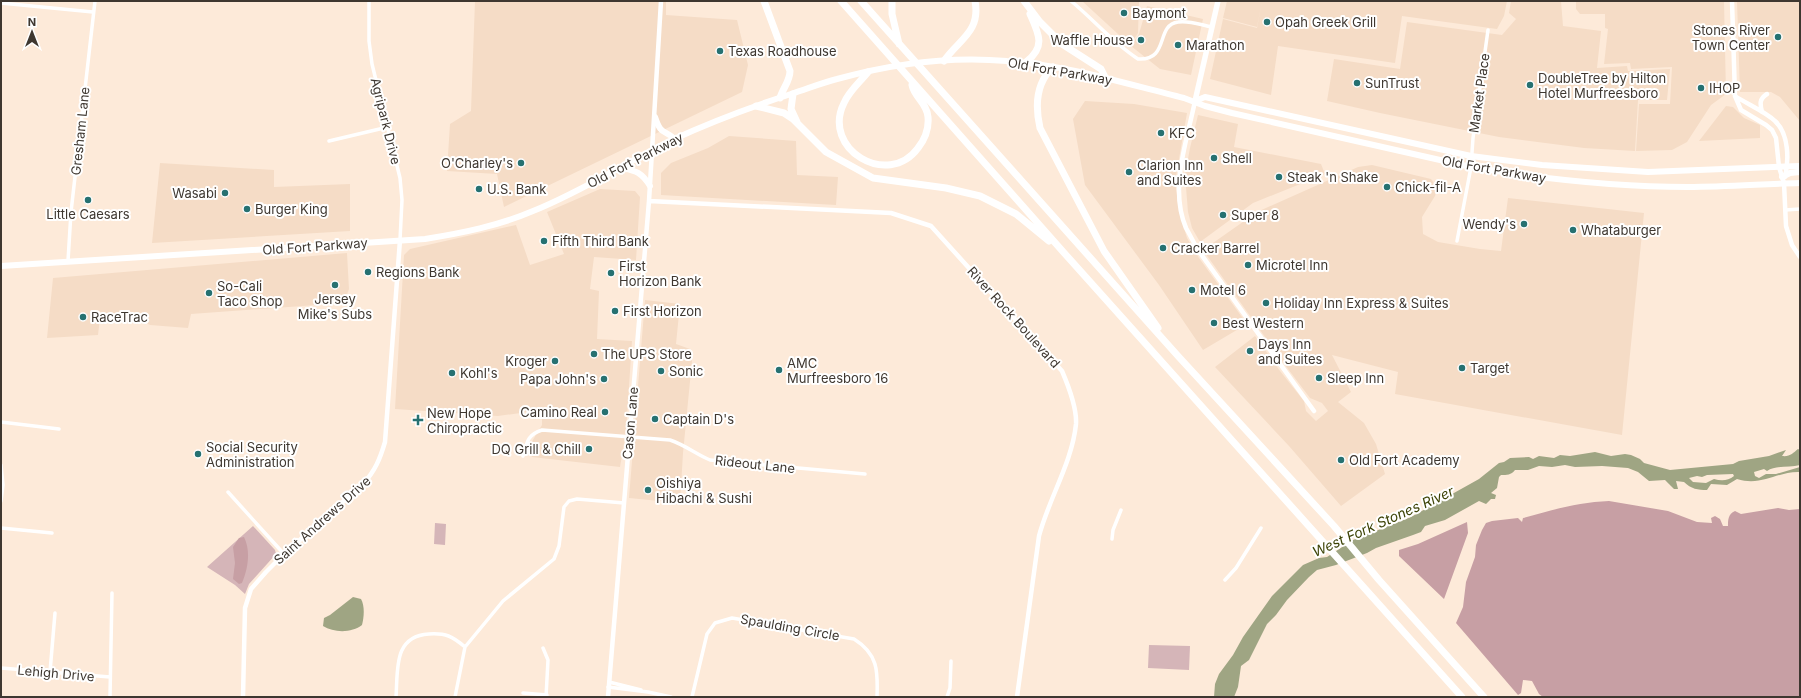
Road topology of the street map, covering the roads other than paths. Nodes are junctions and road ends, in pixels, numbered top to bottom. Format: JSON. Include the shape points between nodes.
{"nodes":[{"id":1,"x":95,"y":1,"type":"edge"},
{"id":2,"x":369,"y":1,"type":"edge"},
{"id":3,"x":661,"y":1,"type":"edge"},
{"id":4,"x":764,"y":1,"type":"edge"},
{"id":5,"x":841,"y":1,"type":"edge"},
{"id":6,"x":861,"y":1,"type":"edge"},
{"id":7,"x":892,"y":1,"type":"edge"},
{"id":8,"x":975,"y":1,"type":"edge"},
{"id":9,"x":1022,"y":1,"type":"edge"},
{"id":10,"x":1071,"y":1,"type":"edge"},
{"id":11,"x":1218,"y":1,"type":"edge"},
{"id":12,"x":1732,"y":1,"type":"edge"},
{"id":13,"x":1,"y":3,"type":"edge"},
{"id":14,"x":94,"y":12,"type":"junction"},
{"id":15,"x":1212,"y":27,"type":"junction"},
{"id":16,"x":1488,"y":30,"type":"dead end"},
{"id":17,"x":900,"y":46,"type":"junction"},
{"id":18,"x":944,"y":61,"type":"junction"},
{"id":19,"x":1026,"y":62,"type":"junction"},
{"id":20,"x":1053,"y":67,"type":"junction"},
{"id":21,"x":868,"y":72,"type":"junction"},
{"id":22,"x":910,"y":79,"type":"junction"},
{"id":23,"x":1106,"y":79,"type":"junction"},
{"id":24,"x":793,"y":94,"type":"junction"},
{"id":25,"x":1767,"y":94,"type":"dead end"},
{"id":26,"x":1736,"y":96,"type":"junction"},
{"id":27,"x":780,"y":98,"type":"junction"},
{"id":28,"x":1195,"y":101,"type":"junction"},
{"id":29,"x":756,"y":106,"type":"junction"},
{"id":30,"x":1762,"y":112,"type":"junction"},
{"id":31,"x":654,"y":117,"type":"junction"},
{"id":32,"x":388,"y":127,"type":"junction"},
{"id":33,"x":804,"y":130,"type":"junction"},
{"id":34,"x":674,"y":139,"type":"junction"},
{"id":35,"x":330,"y":141,"type":"dead end"},
{"id":36,"x":653,"y":150,"type":"junction"},
{"id":37,"x":1471,"y":156,"type":"junction"},
{"id":38,"x":1471,"y":166,"type":"junction"},
{"id":39,"x":1800,"y":166,"type":"edge"},
{"id":40,"x":619,"y":167,"type":"junction"},
{"id":41,"x":1779,"y":167,"type":"junction"},
{"id":42,"x":1788,"y":167,"type":"junction"},
{"id":43,"x":1800,"y":172,"type":"edge"},
{"id":44,"x":1784,"y":178,"type":"junction"},
{"id":45,"x":1800,"y":182,"type":"edge"},
{"id":46,"x":650,"y":186,"type":"junction"},
{"id":47,"x":649,"y":201,"type":"junction"},
{"id":48,"x":1800,"y":209,"type":"edge"},
{"id":49,"x":1785,"y":210,"type":"junction"},
{"id":50,"x":400,"y":240,"type":"junction"},
{"id":51,"x":1457,"y":241,"type":"dead end"},
{"id":52,"x":1066,"y":255,"type":"junction"},
{"id":53,"x":1800,"y":257,"type":"edge"},
{"id":54,"x":68,"y":261,"type":"junction"},
{"id":55,"x":1,"y":266,"type":"edge"},
{"id":56,"x":1178,"y":356,"type":"junction"},
{"id":57,"x":1314,"y":411,"type":"dead end"},
{"id":58,"x":1,"y":422,"type":"edge"},
{"id":59,"x":59,"y":429,"type":"dead end"},
{"id":60,"x":629,"y":436,"type":"junction"},
{"id":61,"x":523,"y":456,"type":"dead end"},
{"id":62,"x":1,"y":465,"type":"edge"},
{"id":63,"x":865,"y":474,"type":"dead end"},
{"id":64,"x":228,"y":492,"type":"dead end"},
{"id":65,"x":1,"y":501,"type":"edge"},
{"id":66,"x":624,"y":503,"type":"junction"},
{"id":67,"x":1121,"y":510,"type":"dead end"},
{"id":68,"x":1,"y":528,"type":"edge"},
{"id":69,"x":1262,"y":528,"type":"dead end"},
{"id":70,"x":52,"y":533,"type":"dead end"},
{"id":71,"x":1112,"y":539,"type":"dead end"},
{"id":72,"x":284,"y":554,"type":"junction"},
{"id":73,"x":1225,"y":580,"type":"dead end"},
{"id":74,"x":112,"y":593,"type":"dead end"},
{"id":75,"x":55,"y":613,"type":"dead end"},
{"id":76,"x":465,"y":647,"type":"junction"},
{"id":77,"x":543,"y":648,"type":"dead end"},
{"id":78,"x":951,"y":661,"type":"dead end"},
{"id":79,"x":1,"y":668,"type":"edge"},
{"id":80,"x":50,"y":672,"type":"junction"},
{"id":81,"x":110,"y":677,"type":"junction"},
{"id":82,"x":609,"y":685,"type":"junction"},
{"id":83,"x":523,"y":693,"type":"dead end"},
{"id":84,"x":546,"y":696,"type":"edge"},
{"id":85,"x":110,"y":697,"type":"edge"},
{"id":86,"x":243,"y":697,"type":"edge"},
{"id":87,"x":396,"y":697,"type":"edge"},
{"id":88,"x":455,"y":697,"type":"edge"},
{"id":89,"x":608,"y":697,"type":"edge"},
{"id":90,"x":671,"y":697,"type":"edge"},
{"id":91,"x":692,"y":697,"type":"edge"},
{"id":92,"x":877,"y":697,"type":"edge"},
{"id":93,"x":947,"y":697,"type":"edge"},
{"id":94,"x":1017,"y":697,"type":"edge"},
{"id":95,"x":1462,"y":697,"type":"edge"},
{"id":96,"x":1484,"y":697,"type":"edge"}],
"edges":[{"from":1,"to":14,"type":"street","name":"Gresham Lane"},
{"from":2,"to":32,"type":"street","name":"Agripark Drive","via":[[368,41]]},
{"from":3,"to":31,"type":"street","name":"Cason Lane"},
{"from":4,"to":27,"type":"highway","via":[[790,71]]},
{"from":5,"to":22,"type":"highway"},
{"from":6,"to":17,"type":"highway"},
{"from":7,"to":17,"type":"highway","via":[[892,14]]},
{"from":8,"to":18,"type":"highway","via":[[976,17],[972,28],[963,40],[952,48]]},
{"from":9,"to":19,"type":"highway","via":[[1036,28],[1038,40],[1037,52]]},
{"from":9,"to":23,"type":"highway","via":[[1062,44],[1101,69]]},
{"from":10,"to":15,"type":"street","via":[[1103,32],[1138,59],[1154,56],[1168,27],[1176,22],[1184,21]]},
{"from":11,"to":15,"type":"main road"},
{"from":12,"to":26,"type":"street"},
{"from":13,"to":14,"type":"street"},
{"from":14,"to":54,"type":"street","name":"Gresham Lane","via":[[71,212]]},
{"from":15,"to":28,"type":"main road"},
{"from":16,"to":37,"type":"street","name":"Market Place"},
{"from":17,"to":56,"type":"highway"},
{"from":18,"to":19,"type":"main road","name":"Old Fort Parkway"},
{"from":18,"to":21,"type":"main road","name":"Old Fort Parkway"},
{"from":19,"to":20,"type":"main road","name":"Old Fort Parkway"},
{"from":20,"to":23,"type":"main road","name":"Old Fort Parkway"},
{"from":20,"to":56,"type":"highway","via":[[1043,79],[1037,100],[1037,116],[1042,134],[1104,250]]},
{"from":21,"to":22,"type":"highway","via":[[847,96],[840,124],[846,145],[853,153],[862,160],[883,166],[910,157],[924,140],[928,128],[926,109],[912,88]]},
{"from":21,"to":24,"type":"main road","name":"Old Fort Parkway","via":[[834,79]]},
{"from":22,"to":52,"type":"highway"},
{"from":23,"to":28,"type":"main road","name":"Old Fort Parkway"},
{"from":24,"to":27,"type":"main road","name":"Old Fort Parkway"},
{"from":24,"to":33,"type":"highway","via":[[791,109]]},
{"from":25,"to":30,"type":"street","via":[[1760,101]]},
{"from":26,"to":30,"type":"street"},
{"from":26,"to":41,"type":"street","via":[[1743,112],[1762,122],[1774,134],[1778,143]]},
{"from":27,"to":29,"type":"main road","name":"Old Fort Parkway"},
{"from":28,"to":37,"type":"main road","name":"Old Fort Parkway","via":[[1205,97]]},
{"from":28,"to":38,"type":"main road","name":"Old Fort Parkway","via":[[1232,113]]},
{"from":28,"to":57,"type":"street","via":[[1181,161],[1180,196],[1186,227],[1198,250]]},
{"from":29,"to":33,"type":"highway","via":[[784,113]]},
{"from":29,"to":34,"type":"main road","name":"Old Fort Parkway"},
{"from":30,"to":42,"type":"street","via":[[1780,126],[1785,139]]},
{"from":31,"to":34,"type":"main road","via":[[658,128]]},
{"from":31,"to":36,"type":"street","name":"Cason Lane"},
{"from":32,"to":35,"type":"street"},
{"from":32,"to":50,"type":"street","name":"Agripark Drive","via":[[400,178]]},
{"from":33,"to":52,"type":"highway","via":[[826,152],[873,178],[946,188],[980,196],[1016,214]]},
{"from":34,"to":36,"type":"main road","name":"Old Fort Parkway"},
{"from":36,"to":40,"type":"main road","name":"Old Fort Parkway"},
{"from":36,"to":46,"type":"street","name":"Cason Lane"},
{"from":37,"to":38,"type":"street","name":"Market Place"},
{"from":37,"to":41,"type":"main road","name":"Old Fort Parkway","via":[[1542,165],[1648,172]]},
{"from":38,"to":44,"type":"main road","name":"Old Fort Parkway","via":[[1548,178],[1636,186],[1688,187]]},
{"from":38,"to":51,"type":"street","name":"Market Place"},
{"from":39,"to":42,"type":"main road","name":"Old Fort Parkway"},
{"from":40,"to":46,"type":"main road","via":[[635,170],[644,175]]},
{"from":40,"to":50,"type":"main road","name":"Old Fort Parkway","via":[[558,200],[486,228]]},
{"from":41,"to":42,"type":"main road","name":"Old Fort Parkway"},
{"from":41,"to":44,"type":"street"},
{"from":42,"to":44,"type":"street"},
{"from":43,"to":44,"type":"main road"},
{"from":44,"to":45,"type":"main road","name":"Old Fort Parkway"},
{"from":44,"to":49,"type":"street"},
{"from":46,"to":47,"type":"street","name":"Cason Lane"},
{"from":47,"to":60,"type":"street","name":"Cason Lane"},
{"from":47,"to":94,"type":"street","name":"River Rock Boulevard","via":[[891,213],[931,226],[1062,371],[1070,390],[1076,423],[1069,454],[1039,536]]},
{"from":48,"to":49,"type":"street"},
{"from":49,"to":53,"type":"street","via":[[1786,226],[1792,245]]},
{"from":50,"to":54,"type":"main road","name":"Old Fort Parkway"},
{"from":50,"to":72,"type":"street","name":"Saint Andrews Drive","via":[[385,442],[381,459],[363,484]]},
{"from":52,"to":95,"type":"highway"},
{"from":54,"to":55,"type":"main road","name":"Old Fort Parkway"},
{"from":56,"to":96,"type":"highway","via":[[1334,526]]},
{"from":58,"to":59,"type":"street"},
{"from":60,"to":61,"type":"street","name":"Rideout Lane","via":[[542,430],[532,433]]},
{"from":60,"to":63,"type":"street","name":"Rideout Lane","via":[[670,440],[710,460]]},
{"from":60,"to":66,"type":"street","name":"Cason Lane"},
{"from":62,"to":65,"type":"street"},
{"from":64,"to":72,"type":"street"},
{"from":66,"to":76,"type":"street","via":[[577,499],[568,501],[564,507],[559,546],[554,558],[503,601]]},
{"from":66,"to":82,"type":"street","name":"Cason Lane"},
{"from":67,"to":71,"type":"street"},
{"from":68,"to":70,"type":"street"},
{"from":69,"to":73,"type":"street","via":[[1236,568]]},
{"from":72,"to":86,"type":"street","name":"Saint Andrews Drive","via":[[252,589],[245,608]]},
{"from":74,"to":81,"type":"street"},
{"from":75,"to":80,"type":"street"},
{"from":76,"to":87,"type":"street","via":[[452,636],[420,635],[411,638],[403,646],[399,660]]},
{"from":76,"to":88,"type":"street"},
{"from":77,"to":84,"type":"street","via":[[548,660]]},
{"from":78,"to":93,"type":"street"},
{"from":79,"to":80,"type":"street","name":"Lehigh Drive"},
{"from":80,"to":81,"type":"street","name":"Lehigh Drive"},
{"from":81,"to":85,"type":"street"},
{"from":82,"to":89,"type":"street","name":"Cason Lane"},
{"from":82,"to":90,"type":"street"},
{"from":83,"to":84,"type":"street"},
{"from":91,"to":92,"type":"street","name":"Spaulding Circle","via":[[707,634],[715,623],[732,618],[854,639],[868,650],[874,661]]}]}
